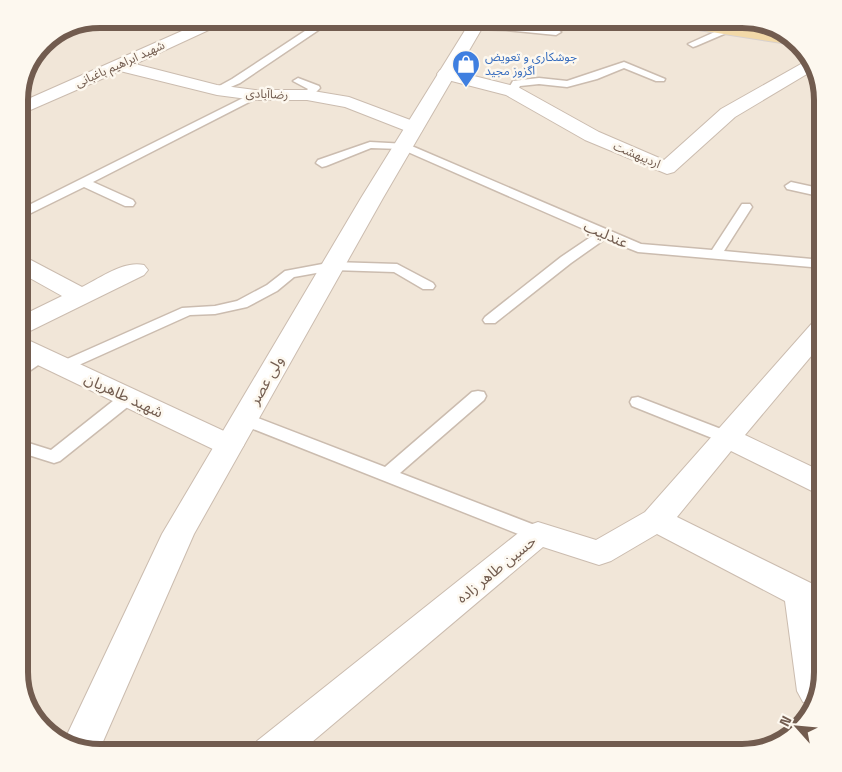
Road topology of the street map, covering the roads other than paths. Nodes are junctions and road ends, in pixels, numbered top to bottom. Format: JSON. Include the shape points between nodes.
{"nodes":[{"id":1,"x":201,"y":28,"type":"edge"},
{"id":2,"x":316,"y":28,"type":"edge"},
{"id":3,"x":474,"y":28,"type":"edge"},
{"id":4,"x":516,"y":28,"type":"edge"},
{"id":5,"x":721,"y":28,"type":"edge"},
{"id":6,"x":728,"y":29,"type":"junction"},
{"id":7,"x":556,"y":32,"type":"dead end"},
{"id":8,"x":781,"y":39,"type":"edge"},
{"id":9,"x":693,"y":44,"type":"dead end"},
{"id":10,"x":118,"y":65,"type":"junction"},
{"id":11,"x":806,"y":67,"type":"edge"},
{"id":12,"x":446,"y":74,"type":"junction"},
{"id":13,"x":660,"y":79,"type":"dead end"},
{"id":14,"x":217,"y":90,"type":"junction"},
{"id":15,"x":512,"y":91,"type":"junction"},
{"id":16,"x":255,"y":95,"type":"junction"},
{"id":17,"x":28,"y":106,"type":"edge"},
{"id":18,"x":408,"y":137,"type":"junction"},
{"id":19,"x":322,"y":163,"type":"dead end"},
{"id":20,"x":83,"y":182,"type":"junction"},
{"id":21,"x":791,"y":186,"type":"dead end"},
{"id":22,"x":814,"y":192,"type":"edge"},
{"id":23,"x":129,"y":203,"type":"dead end"},
{"id":24,"x":746,"y":207,"type":"dead end"},
{"id":25,"x":28,"y":210,"type":"edge"},
{"id":26,"x":605,"y":233,"type":"junction"},
{"id":27,"x":716,"y":254,"type":"junction"},
{"id":28,"x":814,"y":263,"type":"edge"},
{"id":29,"x":333,"y":266,"type":"junction"},
{"id":30,"x":28,"y":268,"type":"edge"},
{"id":31,"x":136,"y":270,"type":"dead end"},
{"id":32,"x":428,"y":286,"type":"dead end"},
{"id":33,"x":80,"y":296,"type":"junction"},
{"id":34,"x":490,"y":320,"type":"dead end"},
{"id":35,"x":28,"y":322,"type":"edge"},
{"id":36,"x":814,"y":337,"type":"edge"},
{"id":37,"x":41,"y":356,"type":"edge"},
{"id":38,"x":28,"y":365,"type":"edge"},
{"id":39,"x":478,"y":396,"type":"dead end"},
{"id":40,"x":129,"y":398,"type":"junction"},
{"id":41,"x":638,"y":402,"type":"dead end"},
{"id":42,"x":244,"y":419,"type":"junction"},
{"id":43,"x":728,"y":438,"type":"junction"},
{"id":44,"x":229,"y":444,"type":"junction"},
{"id":45,"x":28,"y":449,"type":"edge"},
{"id":46,"x":387,"y":475,"type":"junction"},
{"id":47,"x":814,"y":480,"type":"edge"},
{"id":48,"x":656,"y":520,"type":"junction"},
{"id":49,"x":538,"y":534,"type":"junction"},
{"id":50,"x":812,"y":599,"type":"edge"},
{"id":51,"x":814,"y":645,"type":"edge"},
{"id":52,"x":83,"y":742,"type":"edge"},
{"id":53,"x":282,"y":744,"type":"edge"}],
"edges":[{"from":1,"to":10,"type":"street","name":"شهید ابراهیم باغبانی"},
{"from":2,"to":14,"type":"lane","via":[[236,81]]},
{"from":3,"to":12,"type":"street","name":"ولی عصر"},
{"from":4,"to":7,"type":"lane"},
{"from":5,"to":6,"type":"main road"},
{"from":6,"to":8,"type":"main road"},
{"from":6,"to":9,"type":"lane"},
{"from":10,"to":14,"type":"street","name":"رضاآبادی"},
{"from":10,"to":17,"type":"street","name":"شهید ابراهیم باغبانی"},
{"from":11,"to":15,"type":"street","name":"اردیبهشت","via":[[728,113],[667,168],[592,136]]},
{"from":12,"to":15,"type":"street","name":"اردیبهشت"},
{"from":12,"to":18,"type":"street","name":"ولی عصر"},
{"from":13,"to":15,"type":"lane","via":[[624,65],[567,84],[517,83]]},
{"from":14,"to":16,"type":"street","name":"رضاآبادی"},
{"from":16,"to":18,"type":"street","name":"رضاآبادی","via":[[303,88],[349,102]]},
{"from":16,"to":20,"type":"lane"},
{"from":18,"to":19,"type":"lane"},
{"from":18,"to":26,"type":"lane","name":"عندلیب"},
{"from":18,"to":29,"type":"street","name":"ولی عصر"},
{"from":20,"to":23,"type":"lane"},
{"from":20,"to":25,"type":"lane"},
{"from":21,"to":22,"type":"lane"},
{"from":24,"to":27,"type":"lane"},
{"from":26,"to":27,"type":"lane","name":"عندلیب","via":[[638,248]]},
{"from":26,"to":34,"type":"lane"},
{"from":27,"to":28,"type":"lane","name":"عندلیب"},
{"from":29,"to":32,"type":"lane","via":[[397,268]]},
{"from":29,"to":37,"type":"lane","via":[[290,274],[242,304],[215,310],[187,311]]},
{"from":29,"to":42,"type":"street","name":"ولی عصر"},
{"from":30,"to":33,"type":"street"},
{"from":31,"to":33,"type":"street"},
{"from":33,"to":35,"type":"street"},
{"from":36,"to":43,"type":"street","name":"حسین طاهر زاده"},
{"from":37,"to":38,"type":"lane"},
{"from":37,"to":40,"type":"street","name":"شهید طاهریان"},
{"from":39,"to":46,"type":"lane"},
{"from":40,"to":44,"type":"street","name":"شهید طاهریان"},
{"from":40,"to":45,"type":"lane","via":[[54,457]]},
{"from":41,"to":43,"type":"lane"},
{"from":42,"to":44,"type":"street","name":"ولی عصر"},
{"from":42,"to":46,"type":"lane"},
{"from":43,"to":47,"type":"street"},
{"from":43,"to":48,"type":"street","name":"حسین طاهر زاده"},
{"from":44,"to":52,"type":"street","name":"ولی عصر","via":[[178,534]]},
{"from":46,"to":49,"type":"lane"},
{"from":48,"to":49,"type":"street","name":"حسین طاهر زاده","via":[[599,553]]},
{"from":48,"to":50,"type":"street"},
{"from":49,"to":53,"type":"street","name":"حسین طاهر زاده"},
{"from":50,"to":51,"type":"street"}]}
